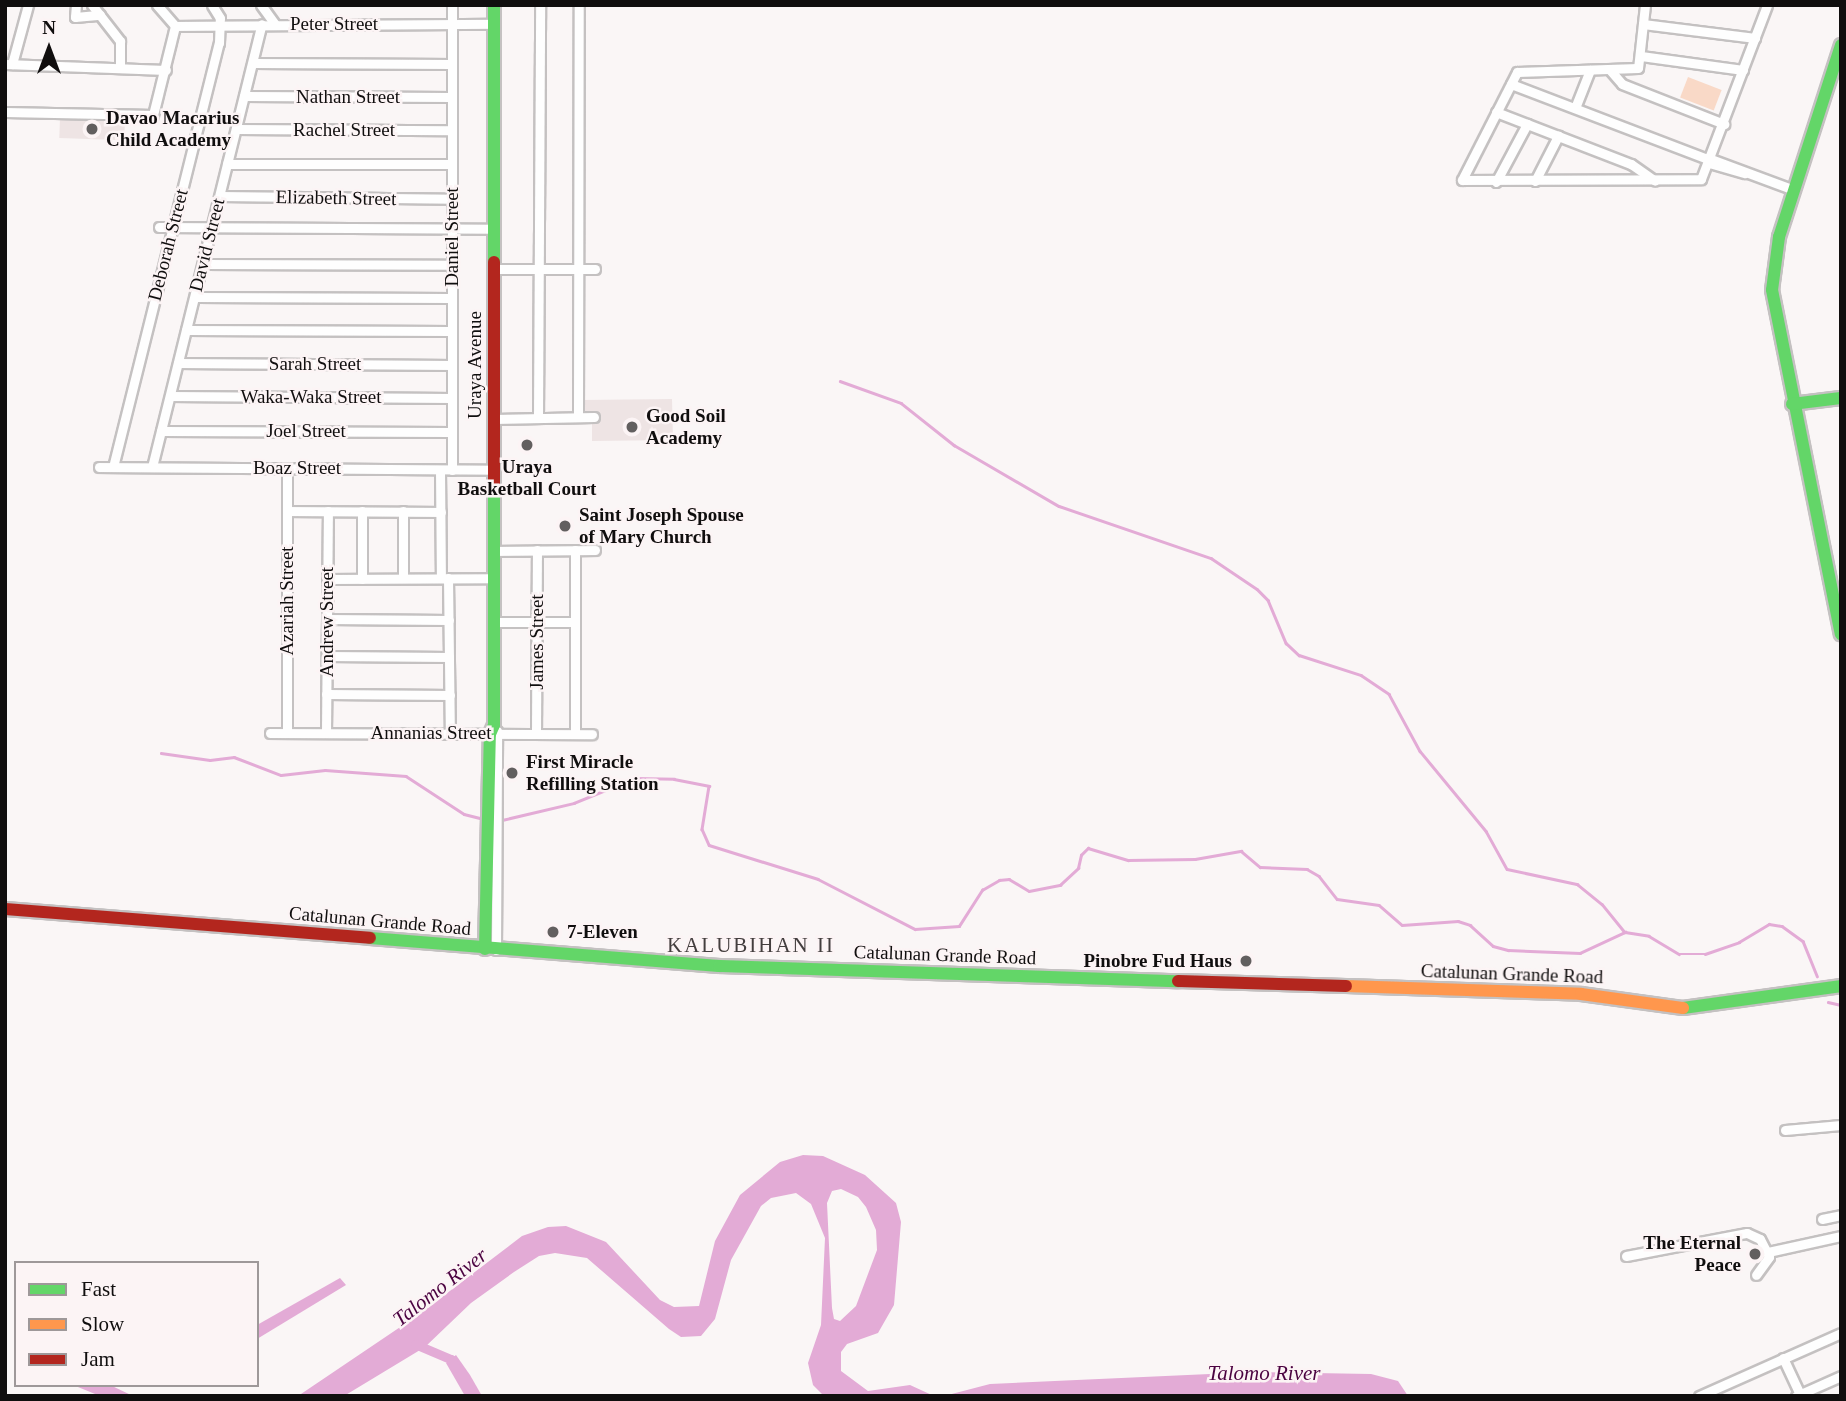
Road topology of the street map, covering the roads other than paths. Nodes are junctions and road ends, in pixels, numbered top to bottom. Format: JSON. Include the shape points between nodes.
{"nodes":[{"id":1,"x":28,"y":5,"type":"edge"},
{"id":2,"x":76,"y":5,"type":"edge"},
{"id":3,"x":92,"y":5,"type":"edge"},
{"id":4,"x":157,"y":5,"type":"edge"},
{"id":5,"x":212,"y":5,"type":"edge"},
{"id":6,"x":261,"y":5,"type":"edge"},
{"id":7,"x":452,"y":5,"type":"edge"},
{"id":8,"x":494,"y":5,"type":"edge"},
{"id":9,"x":540,"y":5,"type":"edge"},
{"id":10,"x":579,"y":5,"type":"edge"},
{"id":11,"x":1644,"y":5,"type":"edge"},
{"id":12,"x":1754,"y":5,"type":"edge"},
{"id":13,"x":1766,"y":6,"type":"edge"},
{"id":14,"x":100,"y":15,"type":"junction"},
{"id":15,"x":221,"y":24,"type":"junction"},
{"id":16,"x":262,"y":24,"type":"junction"},
{"id":17,"x":275,"y":24,"type":"junction"},
{"id":18,"x":452,"y":24,"type":"junction"},
{"id":19,"x":494,"y":24,"type":"junction"},
{"id":20,"x":1643,"y":24,"type":"junction"},
{"id":21,"x":175,"y":26,"type":"junction"},
{"id":22,"x":1755,"y":38,"type":"junction"},
{"id":23,"x":1841,"y":45,"type":"edge"},
{"id":24,"x":1642,"y":56,"type":"junction"},
{"id":25,"x":253,"y":63,"type":"junction"},
{"id":26,"x":9,"y":64,"type":"edge"},
{"id":27,"x":452,"y":64,"type":"junction"},
{"id":28,"x":120,"y":68,"type":"junction"},
{"id":29,"x":166,"y":70,"type":"junction"},
{"id":30,"x":1590,"y":70,"type":"junction"},
{"id":31,"x":1610,"y":70,"type":"junction"},
{"id":32,"x":1743,"y":70,"type":"junction"},
{"id":33,"x":1511,"y":84,"type":"junction"},
{"id":34,"x":244,"y":96,"type":"junction"},
{"id":35,"x":452,"y":97,"type":"junction"},
{"id":36,"x":1575,"y":108,"type":"junction"},
{"id":37,"x":5,"y":111,"type":"edge"},
{"id":38,"x":1496,"y":112,"type":"junction"},
{"id":39,"x":1527,"y":124,"type":"junction"},
{"id":40,"x":1724,"y":124,"type":"junction"},
{"id":41,"x":236,"y":129,"type":"junction"},
{"id":42,"x":452,"y":130,"type":"junction"},
{"id":43,"x":1558,"y":136,"type":"junction"},
{"id":44,"x":1709,"y":159,"type":"junction"},
{"id":45,"x":228,"y":164,"type":"junction"},
{"id":46,"x":452,"y":164,"type":"junction"},
{"id":47,"x":1535,"y":181,"type":"junction"},
{"id":48,"x":1654,"y":181,"type":"junction"},
{"id":49,"x":1496,"y":182,"type":"junction"},
{"id":50,"x":1794,"y":190,"type":"junction"},
{"id":51,"x":219,"y":196,"type":"junction"},
{"id":52,"x":452,"y":199,"type":"junction"},
{"id":53,"x":159,"y":227,"type":"dead end"},
{"id":54,"x":172,"y":227,"type":"junction"},
{"id":55,"x":212,"y":228,"type":"junction"},
{"id":56,"x":452,"y":229,"type":"junction"},
{"id":57,"x":494,"y":229,"type":"junction"},
{"id":58,"x":203,"y":264,"type":"junction"},
{"id":59,"x":452,"y":265,"type":"junction"},
{"id":60,"x":494,"y":269,"type":"junction"},
{"id":61,"x":538,"y":269,"type":"junction"},
{"id":62,"x":579,"y":269,"type":"junction"},
{"id":63,"x":595,"y":269,"type":"dead end"},
{"id":64,"x":195,"y":297,"type":"junction"},
{"id":65,"x":452,"y":298,"type":"junction"},
{"id":66,"x":186,"y":330,"type":"junction"},
{"id":67,"x":452,"y":331,"type":"junction"},
{"id":68,"x":178,"y":363,"type":"junction"},
{"id":69,"x":452,"y":365,"type":"junction"},
{"id":70,"x":170,"y":396,"type":"junction"},
{"id":71,"x":452,"y":398,"type":"junction"},
{"id":72,"x":1841,"y":398,"type":"edge"},
{"id":73,"x":1792,"y":404,"type":"junction"},
{"id":74,"x":578,"y":417,"type":"junction"},
{"id":75,"x":594,"y":417,"type":"dead end"},
{"id":76,"x":538,"y":418,"type":"junction"},
{"id":77,"x":494,"y":419,"type":"junction"},
{"id":78,"x":161,"y":431,"type":"junction"},
{"id":79,"x":452,"y":432,"type":"junction"},
{"id":80,"x":99,"y":467,"type":"dead end"},
{"id":81,"x":113,"y":467,"type":"junction"},
{"id":82,"x":152,"y":467,"type":"junction"},
{"id":83,"x":287,"y":468,"type":"junction"},
{"id":84,"x":440,"y":470,"type":"junction"},
{"id":85,"x":452,"y":470,"type":"junction"},
{"id":86,"x":494,"y":470,"type":"junction"},
{"id":87,"x":287,"y":511,"type":"junction"},
{"id":88,"x":328,"y":511,"type":"junction"},
{"id":89,"x":362,"y":511,"type":"junction"},
{"id":90,"x":403,"y":512,"type":"junction"},
{"id":91,"x":441,"y":512,"type":"junction"},
{"id":92,"x":575,"y":550,"type":"junction"},
{"id":93,"x":595,"y":550,"type":"dead end"},
{"id":94,"x":494,"y":551,"type":"junction"},
{"id":95,"x":537,"y":551,"type":"junction"},
{"id":96,"x":402,"y":578,"type":"junction"},
{"id":97,"x":444,"y":578,"type":"junction"},
{"id":98,"x":494,"y":578,"type":"junction"},
{"id":99,"x":327,"y":579,"type":"junction"},
{"id":100,"x":362,"y":579,"type":"junction"},
{"id":101,"x":327,"y":619,"type":"junction"},
{"id":102,"x":449,"y":620,"type":"junction"},
{"id":103,"x":494,"y":622,"type":"junction"},
{"id":104,"x":537,"y":622,"type":"junction"},
{"id":105,"x":575,"y":622,"type":"junction"},
{"id":106,"x":1841,"y":634,"type":"edge"},
{"id":107,"x":327,"y":656,"type":"junction"},
{"id":108,"x":449,"y":657,"type":"junction"},
{"id":109,"x":326,"y":694,"type":"junction"},
{"id":110,"x":450,"y":695,"type":"junction"},
{"id":111,"x":494,"y":731,"type":"junction"},
{"id":112,"x":270,"y":733,"type":"dead end"},
{"id":113,"x":287,"y":733,"type":"junction"},
{"id":114,"x":326,"y":733,"type":"junction"},
{"id":115,"x":450,"y":734,"type":"junction"},
{"id":116,"x":536,"y":734,"type":"junction"},
{"id":117,"x":575,"y":734,"type":"junction"},
{"id":118,"x":592,"y":734,"type":"dead end"},
{"id":119,"x":5,"y":909,"type":"edge"},
{"id":120,"x":490,"y":949,"type":"junction"},
{"id":121,"x":1841,"y":986,"type":"edge"},
{"id":122,"x":1841,"y":1125,"type":"edge"},
{"id":123,"x":1785,"y":1130,"type":"dead end"},
{"id":124,"x":1841,"y":1215,"type":"edge"},
{"id":125,"x":1822,"y":1219,"type":"dead end"},
{"id":126,"x":1841,"y":1236,"type":"edge"},
{"id":127,"x":1768,"y":1252,"type":"junction"},
{"id":128,"x":1626,"y":1256,"type":"dead end"},
{"id":129,"x":1756,"y":1275,"type":"dead end"},
{"id":130,"x":1841,"y":1332,"type":"edge"},
{"id":131,"x":1783,"y":1357,"type":"junction"},
{"id":132,"x":1841,"y":1376,"type":"edge"},
{"id":133,"x":1798,"y":1395,"type":"edge"},
{"id":134,"x":1699,"y":1396,"type":"edge"}],
"edges":[{"from":1,"to":26,"type":"street"},
{"from":2,"to":14,"type":"street","via":[[71,20]]},
{"from":3,"to":14,"type":"street"},
{"from":4,"to":21,"type":"street"},
{"from":5,"to":15,"type":"street"},
{"from":6,"to":17,"type":"street"},
{"from":7,"to":18,"type":"street","name":"Daniel Street"},
{"from":8,"to":19,"type":"main road","name":"Uraya Avenue"},
{"from":9,"to":61,"type":"street"},
{"from":10,"to":62,"type":"street"},
{"from":11,"to":20,"type":"street"},
{"from":12,"to":13,"type":"street"},
{"from":13,"to":22,"type":"street"},
{"from":14,"to":28,"type":"street","via":[[120,41]]},
{"from":15,"to":16,"type":"street","name":"Peter Street"},
{"from":15,"to":21,"type":"street","name":"Peter Street"},
{"from":15,"to":54,"type":"street","name":"Deborah Street"},
{"from":16,"to":17,"type":"street","name":"Peter Street"},
{"from":16,"to":25,"type":"street","name":"David Street"},
{"from":17,"to":18,"type":"street","name":"Peter Street"},
{"from":18,"to":19,"type":"street","name":"Peter Street"},
{"from":18,"to":27,"type":"street","name":"Daniel Street"},
{"from":19,"to":57,"type":"main road","name":"Uraya Avenue"},
{"from":20,"to":22,"type":"street"},
{"from":20,"to":24,"type":"street"},
{"from":21,"to":29,"type":"street"},
{"from":22,"to":32,"type":"street"},
{"from":23,"to":50,"type":"main road"},
{"from":24,"to":31,"type":"street","via":[[1638,68]]},
{"from":24,"to":32,"type":"street"},
{"from":25,"to":27,"type":"street"},
{"from":25,"to":34,"type":"street","name":"David Street"},
{"from":26,"to":28,"type":"street"},
{"from":27,"to":35,"type":"street","name":"Daniel Street"},
{"from":28,"to":29,"type":"street"},
{"from":29,"to":37,"type":"street","via":[[153,115]]},
{"from":30,"to":31,"type":"street"},
{"from":30,"to":33,"type":"street","via":[[1524,68]]},
{"from":30,"to":36,"type":"street"},
{"from":31,"to":40,"type":"street","via":[[1622,84]]},
{"from":32,"to":40,"type":"street"},
{"from":33,"to":36,"type":"street"},
{"from":33,"to":38,"type":"street"},
{"from":34,"to":35,"type":"street","name":"Nathan Street"},
{"from":34,"to":41,"type":"street","name":"David Street"},
{"from":35,"to":42,"type":"street","name":"Daniel Street"},
{"from":36,"to":44,"type":"street"},
{"from":38,"to":39,"type":"street"},
{"from":38,"to":49,"type":"street","via":[[1461,179]]},
{"from":39,"to":43,"type":"street"},
{"from":39,"to":49,"type":"street"},
{"from":40,"to":44,"type":"street"},
{"from":41,"to":42,"type":"street","name":"Rachel Street"},
{"from":41,"to":45,"type":"street","name":"David Street"},
{"from":42,"to":46,"type":"street","name":"Daniel Street"},
{"from":43,"to":47,"type":"street"},
{"from":43,"to":48,"type":"street","via":[[1631,164]]},
{"from":44,"to":48,"type":"street","via":[[1697,180]]},
{"from":44,"to":50,"type":"street"},
{"from":45,"to":46,"type":"street"},
{"from":45,"to":51,"type":"street","name":"David Street"},
{"from":46,"to":52,"type":"street","name":"Daniel Street"},
{"from":47,"to":48,"type":"street"},
{"from":47,"to":49,"type":"street"},
{"from":50,"to":73,"type":"main road","via":[[1772,282]]},
{"from":51,"to":52,"type":"street","name":"Elizabeth Street"},
{"from":51,"to":55,"type":"street","name":"David Street"},
{"from":52,"to":56,"type":"street","name":"Daniel Street"},
{"from":53,"to":54,"type":"street"},
{"from":54,"to":55,"type":"street"},
{"from":54,"to":81,"type":"street","name":"Deborah Street"},
{"from":55,"to":56,"type":"street"},
{"from":55,"to":58,"type":"street","name":"David Street"},
{"from":56,"to":57,"type":"street"},
{"from":56,"to":59,"type":"street","name":"Daniel Street"},
{"from":57,"to":60,"type":"main road","name":"Uraya Avenue"},
{"from":58,"to":59,"type":"street"},
{"from":58,"to":64,"type":"street","name":"David Street"},
{"from":59,"to":65,"type":"street","name":"Daniel Street"},
{"from":60,"to":61,"type":"street"},
{"from":60,"to":77,"type":"main road","name":"Uraya Avenue"},
{"from":61,"to":62,"type":"street"},
{"from":61,"to":76,"type":"street"},
{"from":62,"to":63,"type":"street"},
{"from":62,"to":74,"type":"street"},
{"from":64,"to":65,"type":"street"},
{"from":64,"to":66,"type":"street","name":"David Street"},
{"from":65,"to":67,"type":"street","name":"Daniel Street"},
{"from":66,"to":67,"type":"street"},
{"from":66,"to":68,"type":"street","name":"David Street"},
{"from":67,"to":69,"type":"street","name":"Daniel Street"},
{"from":68,"to":69,"type":"street","name":"Sarah Street"},
{"from":68,"to":70,"type":"street","name":"David Street"},
{"from":69,"to":71,"type":"street","name":"Daniel Street"},
{"from":70,"to":71,"type":"street","name":"Waka-Waka Street"},
{"from":70,"to":78,"type":"street","name":"David Street"},
{"from":71,"to":79,"type":"street","name":"Daniel Street"},
{"from":72,"to":73,"type":"main road"},
{"from":73,"to":106,"type":"main road"},
{"from":74,"to":75,"type":"street"},
{"from":74,"to":76,"type":"street"},
{"from":76,"to":77,"type":"street"},
{"from":77,"to":86,"type":"main road","name":"Uraya Avenue"},
{"from":78,"to":79,"type":"street","name":"Joel Street"},
{"from":78,"to":82,"type":"street","name":"David Street"},
{"from":79,"to":85,"type":"street","name":"Daniel Street"},
{"from":80,"to":81,"type":"street","name":"Boaz Street"},
{"from":81,"to":82,"type":"street","name":"Boaz Street"},
{"from":82,"to":83,"type":"street","name":"Boaz Street"},
{"from":83,"to":84,"type":"street","name":"Boaz Street"},
{"from":83,"to":87,"type":"street","name":"Azariah Street"},
{"from":84,"to":85,"type":"street","name":"Boaz Street"},
{"from":84,"to":91,"type":"street"},
{"from":85,"to":86,"type":"street","name":"Boaz Street"},
{"from":86,"to":94,"type":"main road","name":"Uraya Avenue"},
{"from":87,"to":88,"type":"street"},
{"from":87,"to":113,"type":"street","name":"Azariah Street"},
{"from":88,"to":89,"type":"street"},
{"from":88,"to":99,"type":"street","name":"Andrew Street"},
{"from":89,"to":90,"type":"street"},
{"from":89,"to":100,"type":"street"},
{"from":90,"to":91,"type":"street"},
{"from":90,"to":96,"type":"street"},
{"from":91,"to":97,"type":"street"},
{"from":92,"to":93,"type":"street"},
{"from":92,"to":95,"type":"street"},
{"from":92,"to":105,"type":"street"},
{"from":94,"to":95,"type":"street"},
{"from":94,"to":98,"type":"main road","name":"Uraya Avenue"},
{"from":95,"to":104,"type":"street","name":"James Street"},
{"from":96,"to":97,"type":"street"},
{"from":96,"to":100,"type":"street"},
{"from":97,"to":98,"type":"street"},
{"from":97,"to":102,"type":"street"},
{"from":98,"to":103,"type":"main road","name":"Uraya Avenue"},
{"from":99,"to":100,"type":"street"},
{"from":99,"to":101,"type":"street","name":"Andrew Street"},
{"from":101,"to":102,"type":"street"},
{"from":101,"to":107,"type":"street","name":"Andrew Street"},
{"from":102,"to":108,"type":"street"},
{"from":103,"to":104,"type":"street"},
{"from":103,"to":111,"type":"main road","name":"Uraya Avenue"},
{"from":104,"to":105,"type":"street"},
{"from":104,"to":116,"type":"street","name":"James Street"},
{"from":105,"to":117,"type":"street"},
{"from":107,"to":108,"type":"street"},
{"from":107,"to":109,"type":"street","name":"Andrew Street"},
{"from":108,"to":110,"type":"street"},
{"from":109,"to":110,"type":"street"},
{"from":109,"to":114,"type":"street","name":"Andrew Street"},
{"from":110,"to":115,"type":"street"},
{"from":111,"to":115,"type":"street","name":"Annanias Street"},
{"from":111,"to":116,"type":"street","name":"Annanias Street"},
{"from":111,"to":120,"type":"main road","name":"Uraya Avenue"},
{"from":112,"to":113,"type":"street","name":"Annanias Street"},
{"from":113,"to":114,"type":"street","name":"Annanias Street"},
{"from":114,"to":115,"type":"street","name":"Annanias Street"},
{"from":116,"to":117,"type":"street","name":"Annanias Street"},
{"from":117,"to":118,"type":"street","name":"Annanias Street"},
{"from":119,"to":120,"type":"main road","name":"Catalunan Grande Road"},
{"from":120,"to":121,"type":"main road","name":"Catalunan Grande Road","via":[[753,968],[1581,994],[1685,1008]]},
{"from":122,"to":123,"type":"street"},
{"from":124,"to":125,"type":"street"},
{"from":126,"to":127,"type":"street"},
{"from":127,"to":128,"type":"street","via":[[1754,1235],[1741,1233]]},
{"from":127,"to":129,"type":"street","via":[[1768,1265]]},
{"from":130,"to":131,"type":"street"},
{"from":131,"to":133,"type":"street"},
{"from":131,"to":134,"type":"street"},
{"from":132,"to":133,"type":"street"}]}
